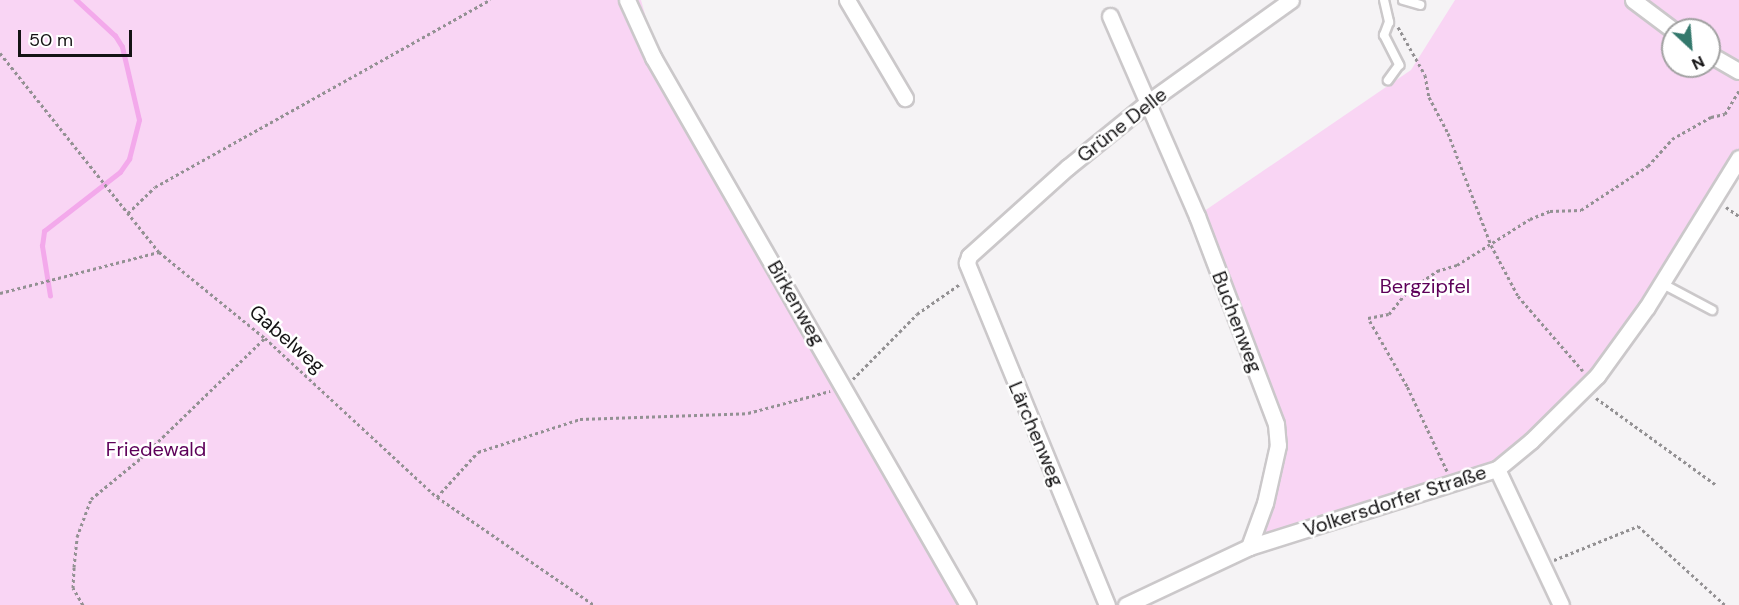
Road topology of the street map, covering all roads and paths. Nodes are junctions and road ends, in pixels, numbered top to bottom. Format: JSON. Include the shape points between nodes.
{"nodes":[{"id":1,"x":490,"y":0,"type":"edge"},
{"id":2,"x":627,"y":0,"type":"edge"},
{"id":3,"x":847,"y":0,"type":"edge"},
{"id":4,"x":1291,"y":0,"type":"edge"},
{"id":5,"x":1384,"y":0,"type":"edge"},
{"id":6,"x":1403,"y":0,"type":"edge"},
{"id":7,"x":1633,"y":0,"type":"edge"},
{"id":8,"x":1420,"y":5,"type":"dead end"},
{"id":9,"x":1110,"y":16,"type":"dead end"},
{"id":10,"x":1389,"y":17,"type":"junction"},
{"id":11,"x":1661,"y":21,"type":"edge"},
{"id":12,"x":0,"y":53,"type":"edge"},
{"id":13,"x":1721,"y":61,"type":"edge"},
{"id":14,"x":1739,"y":71,"type":"edge"},
{"id":15,"x":1388,"y":80,"type":"dead end"},
{"id":16,"x":1739,"y":91,"type":"edge"},
{"id":17,"x":905,"y":98,"type":"dead end"},
{"id":18,"x":1147,"y":103,"type":"junction"},
{"id":19,"x":1739,"y":158,"type":"edge"},
{"id":20,"x":128,"y":213,"type":"junction"},
{"id":21,"x":1491,"y":244,"type":"junction"},
{"id":22,"x":159,"y":252,"type":"junction"},
{"id":23,"x":969,"y":270,"type":"junction"},
{"id":24,"x":1661,"y":283,"type":"junction"},
{"id":25,"x":0,"y":293,"type":"edge"},
{"id":26,"x":1712,"y":310,"type":"dead end"},
{"id":27,"x":265,"y":338,"type":"junction"},
{"id":28,"x":1589,"y":384,"type":"junction"},
{"id":29,"x":844,"y":387,"type":"junction"},
{"id":30,"x":1497,"y":469,"type":"junction"},
{"id":31,"x":1454,"y":483,"type":"junction"},
{"id":32,"x":1716,"y":485,"type":"dead end"},
{"id":33,"x":437,"y":497,"type":"junction"},
{"id":34,"x":1249,"y":547,"type":"junction"},
{"id":35,"x":1541,"y":565,"type":"junction"},
{"id":36,"x":83,"y":605,"type":"edge"},
{"id":37,"x":594,"y":605,"type":"edge"},
{"id":38,"x":968,"y":605,"type":"edge"},
{"id":39,"x":1107,"y":605,"type":"edge"},
{"id":40,"x":1126,"y":605,"type":"edge"},
{"id":41,"x":1561,"y":605,"type":"edge"},
{"id":42,"x":1725,"y":605,"type":"edge"}],
"edges":[{"from":1,"to":20,"type":"path","via":[[155,186]]},
{"from":2,"to":29,"type":"street","name":"Birkenweg","via":[[653,57]]},
{"from":3,"to":17,"type":"street"},
{"from":4,"to":18,"type":"street","name":"Grüne Delle"},
{"from":5,"to":10,"type":"lane"},
{"from":6,"to":8,"type":"lane"},
{"from":7,"to":11,"type":"street"},
{"from":9,"to":18,"type":"street","name":"Buchenweg"},
{"from":10,"to":15,"type":"lane","via":[[1384,35],[1400,65]]},
{"from":10,"to":21,"type":"path","via":[[1425,75],[1429,97],[1448,133]]},
{"from":12,"to":20,"type":"path","name":"Gabelweg"},
{"from":13,"to":14,"type":"street"},
{"from":16,"to":21,"type":"path","via":[[1725,114],[1711,117],[1672,139],[1648,166],[1581,210],[1550,211]]},
{"from":18,"to":23,"type":"street","name":"Grüne Delle","via":[[969,255]]},
{"from":18,"to":34,"type":"street","name":"Buchenweg","via":[[1197,216],[1276,424],[1278,445],[1265,503]]},
{"from":19,"to":24,"type":"street","name":"Volkersdorfer Straße"},
{"from":20,"to":22,"type":"path","name":"Gabelweg"},
{"from":21,"to":28,"type":"path","via":[[1518,296]]},
{"from":21,"to":31,"type":"path","via":[[1407,292],[1389,314],[1368,318],[1407,386]]},
{"from":22,"to":25,"type":"path"},
{"from":22,"to":27,"type":"path","name":"Gabelweg"},
{"from":23,"to":29,"type":"path","via":[[917,314]]},
{"from":23,"to":39,"type":"street","name":"Lärchenweg"},
{"from":24,"to":26,"type":"lane"},
{"from":24,"to":28,"type":"street","name":"Volkersdorfer Straße"},
{"from":27,"to":33,"type":"path","name":"Gabelweg"},
{"from":27,"to":36,"type":"path","via":[[141,458],[91,499],[78,537],[74,567],[73,588]]},
{"from":28,"to":30,"type":"street","name":"Volkersdorfer Straße"},
{"from":28,"to":32,"type":"path"},
{"from":29,"to":33,"type":"path","via":[[748,413],[580,419],[478,452]]},
{"from":29,"to":38,"type":"street","name":"Birkenweg"},
{"from":30,"to":31,"type":"street","name":"Volkersdorfer Straße"},
{"from":30,"to":35,"type":"street"},
{"from":31,"to":34,"type":"street","name":"Volkersdorfer Straße"},
{"from":33,"to":37,"type":"path","name":"Gabelweg"},
{"from":34,"to":40,"type":"street","name":"Volkersdorfer Straße"},
{"from":35,"to":41,"type":"street"},
{"from":35,"to":42,"type":"path","via":[[1638,526]]}]}
